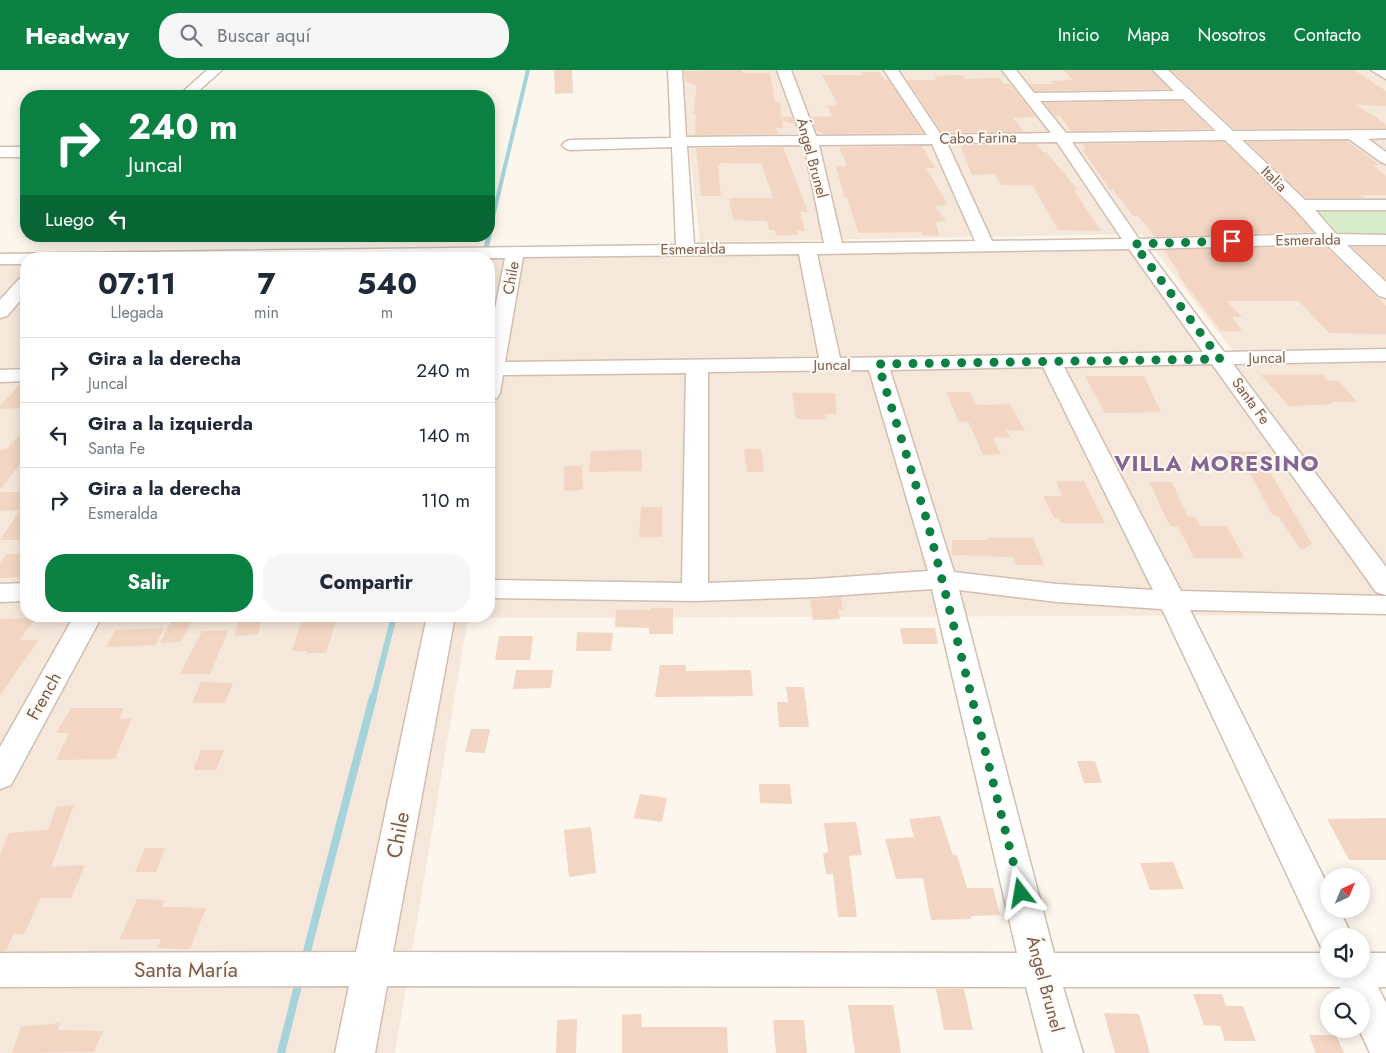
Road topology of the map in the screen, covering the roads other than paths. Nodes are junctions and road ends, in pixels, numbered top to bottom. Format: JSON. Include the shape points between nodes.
{"nodes":[{"id":1,"x":215,"y":70,"type":"edge"},
{"id":2,"x":675,"y":70,"type":"edge"},
{"id":3,"x":784,"y":70,"type":"edge"},
{"id":4,"x":891,"y":70,"type":"edge"},
{"id":5,"x":1009,"y":70,"type":"edge"},
{"id":6,"x":1160,"y":70,"type":"edge"},
{"id":7,"x":1378,"y":70,"type":"edge"},
{"id":8,"x":1386,"y":75,"type":"edge"},
{"id":9,"x":192,"y":90,"type":"edge"},
{"id":10,"x":1186,"y":95,"type":"junction"},
{"id":11,"x":1031,"y":97,"type":"junction"},
{"id":12,"x":1386,"y":134,"type":"edge"},
{"id":13,"x":1228,"y":135,"type":"junction"},
{"id":14,"x":1353,"y":135,"type":"junction"},
{"id":15,"x":1061,"y":138,"type":"junction"},
{"id":16,"x":937,"y":139,"type":"junction"},
{"id":17,"x":810,"y":140,"type":"junction"},
{"id":18,"x":679,"y":142,"type":"junction"},
{"id":19,"x":570,"y":145,"type":"dead end"},
{"id":20,"x":0,"y":152,"type":"edge"},
{"id":21,"x":20,"y":152,"type":"edge"},
{"id":22,"x":1386,"y":159,"type":"edge"},
{"id":23,"x":1301,"y":205,"type":"junction"},
{"id":24,"x":1386,"y":205,"type":"edge"},
{"id":25,"x":1331,"y":239,"type":"junction"},
{"id":26,"x":1386,"y":240,"type":"edge"},
{"id":27,"x":63,"y":242,"type":"edge"},
{"id":28,"x":1134,"y":244,"type":"junction"},
{"id":29,"x":986,"y":246,"type":"junction"},
{"id":30,"x":834,"y":247,"type":"junction"},
{"id":31,"x":807,"y":248,"type":"junction"},
{"id":32,"x":685,"y":249,"type":"junction"},
{"id":33,"x":507,"y":251,"type":"junction"},
{"id":34,"x":54,"y":252,"type":"edge"},
{"id":35,"x":476,"y":252,"type":"edge"},
{"id":36,"x":0,"y":259,"type":"edge"},
{"id":37,"x":20,"y":259,"type":"edge"},
{"id":38,"x":20,"y":290,"type":"edge"},
{"id":39,"x":1386,"y":292,"type":"edge"},
{"id":40,"x":0,"y":312,"type":"edge"},
{"id":41,"x":495,"y":340,"type":"edge"},
{"id":42,"x":1386,"y":355,"type":"edge"},
{"id":43,"x":1220,"y":359,"type":"junction"},
{"id":44,"x":1051,"y":362,"type":"junction"},
{"id":45,"x":831,"y":364,"type":"junction"},
{"id":46,"x":878,"y":364,"type":"junction"},
{"id":47,"x":697,"y":367,"type":"junction"},
{"id":48,"x":495,"y":369,"type":"edge"},
{"id":49,"x":20,"y":375,"type":"edge"},
{"id":50,"x":0,"y":376,"type":"edge"},
{"id":51,"x":943,"y":579,"type":"junction"},
{"id":52,"x":1386,"y":586,"type":"edge"},
{"id":53,"x":495,"y":589,"type":"edge"},
{"id":54,"x":20,"y":592,"type":"edge"},
{"id":55,"x":695,"y":592,"type":"junction"},
{"id":56,"x":0,"y":593,"type":"edge"},
{"id":57,"x":1172,"y":600,"type":"junction"},
{"id":58,"x":1386,"y":605,"type":"edge"},
{"id":59,"x":85,"y":622,"type":"edge"},
{"id":60,"x":440,"y":622,"type":"edge"},
{"id":61,"x":0,"y":776,"type":"edge"},
{"id":62,"x":1330,"y":928,"type":"edge"},
{"id":63,"x":371,"y":969,"type":"junction"},
{"id":64,"x":0,"y":970,"type":"edge"},
{"id":65,"x":1040,"y":970,"type":"junction"},
{"id":66,"x":1320,"y":970,"type":"edge"},
{"id":67,"x":1365,"y":978,"type":"edge"},
{"id":68,"x":1386,"y":1044,"type":"edge"},
{"id":69,"x":355,"y":1053,"type":"edge"},
{"id":70,"x":1063,"y":1053,"type":"edge"}],
"edges":[{"from":1,"to":9,"type":"street"},
{"from":2,"to":18,"type":"street"},
{"from":3,"to":17,"type":"street","name":"Ángel Brunel"},
{"from":4,"to":16,"type":"street"},
{"from":5,"to":11,"type":"street","name":"Santa Fe"},
{"from":6,"to":10,"type":"street","name":"Italia"},
{"from":7,"to":8,"type":"street"},
{"from":10,"to":11,"type":"street"},
{"from":10,"to":13,"type":"street","name":"Italia"},
{"from":11,"to":15,"type":"street","name":"Santa Fe"},
{"from":12,"to":14,"type":"street","name":"Cabo Farina"},
{"from":13,"to":14,"type":"street","name":"Cabo Farina"},
{"from":13,"to":15,"type":"street","name":"Cabo Farina"},
{"from":13,"to":23,"type":"street","name":"Italia"},
{"from":14,"to":22,"type":"street"},
{"from":15,"to":16,"type":"street","name":"Cabo Farina"},
{"from":15,"to":28,"type":"street","name":"Santa Fe"},
{"from":16,"to":17,"type":"street","name":"Cabo Farina"},
{"from":16,"to":29,"type":"street"},
{"from":17,"to":18,"type":"street","name":"Cabo Farina"},
{"from":17,"to":30,"type":"street","name":"Ángel Brunel"},
{"from":18,"to":19,"type":"street","name":"Cabo Farina"},
{"from":18,"to":32,"type":"street"},
{"from":20,"to":21,"type":"street"},
{"from":23,"to":24,"type":"street"},
{"from":23,"to":25,"type":"street","name":"Italia"},
{"from":25,"to":26,"type":"street","name":"Esmeralda"},
{"from":25,"to":28,"type":"street","name":"Esmeralda"},
{"from":25,"to":39,"type":"street","name":"Italia"},
{"from":27,"to":34,"type":"street"},
{"from":28,"to":29,"type":"street","name":"Esmeralda"},
{"from":28,"to":43,"type":"street","name":"Santa Fe"},
{"from":29,"to":30,"type":"street","name":"Esmeralda"},
{"from":30,"to":31,"type":"street","name":"Esmeralda"},
{"from":31,"to":32,"type":"street","name":"Esmeralda"},
{"from":31,"to":45,"type":"street"},
{"from":32,"to":33,"type":"street","name":"Esmeralda"},
{"from":33,"to":35,"type":"street","name":"Esmeralda"},
{"from":33,"to":41,"type":"street","name":"Chile"},
{"from":36,"to":37,"type":"street","name":"Esmeralda"},
{"from":38,"to":40,"type":"street"},
{"from":42,"to":43,"type":"street","name":"Juncal"},
{"from":43,"to":44,"type":"street","name":"Juncal"},
{"from":43,"to":52,"type":"street","name":"Santa Fe"},
{"from":44,"to":46,"type":"street","name":"Juncal"},
{"from":44,"to":57,"type":"street"},
{"from":45,"to":46,"type":"street","name":"Juncal"},
{"from":45,"to":47,"type":"street","name":"Juncal"},
{"from":46,"to":51,"type":"street","name":"Ángel Brunel"},
{"from":47,"to":48,"type":"street","name":"Juncal"},
{"from":47,"to":55,"type":"street"},
{"from":49,"to":50,"type":"street"},
{"from":51,"to":55,"type":"street"},
{"from":51,"to":57,"type":"street","via":[[1057,593]]},
{"from":51,"to":65,"type":"street","name":"Ángel Brunel"},
{"from":53,"to":55,"type":"street"},
{"from":54,"to":56,"type":"street"},
{"from":57,"to":58,"type":"street"},
{"from":57,"to":62,"type":"street"},
{"from":59,"to":61,"type":"street","name":"French"},
{"from":60,"to":63,"type":"street","name":"Chile"},
{"from":63,"to":64,"type":"street","name":"Santa María"},
{"from":63,"to":65,"type":"street","name":"Santa María"},
{"from":63,"to":69,"type":"street","name":"Chile"},
{"from":65,"to":66,"type":"street","name":"Santa María"},
{"from":65,"to":70,"type":"street","name":"Ángel Brunel"},
{"from":67,"to":68,"type":"street"}]}
